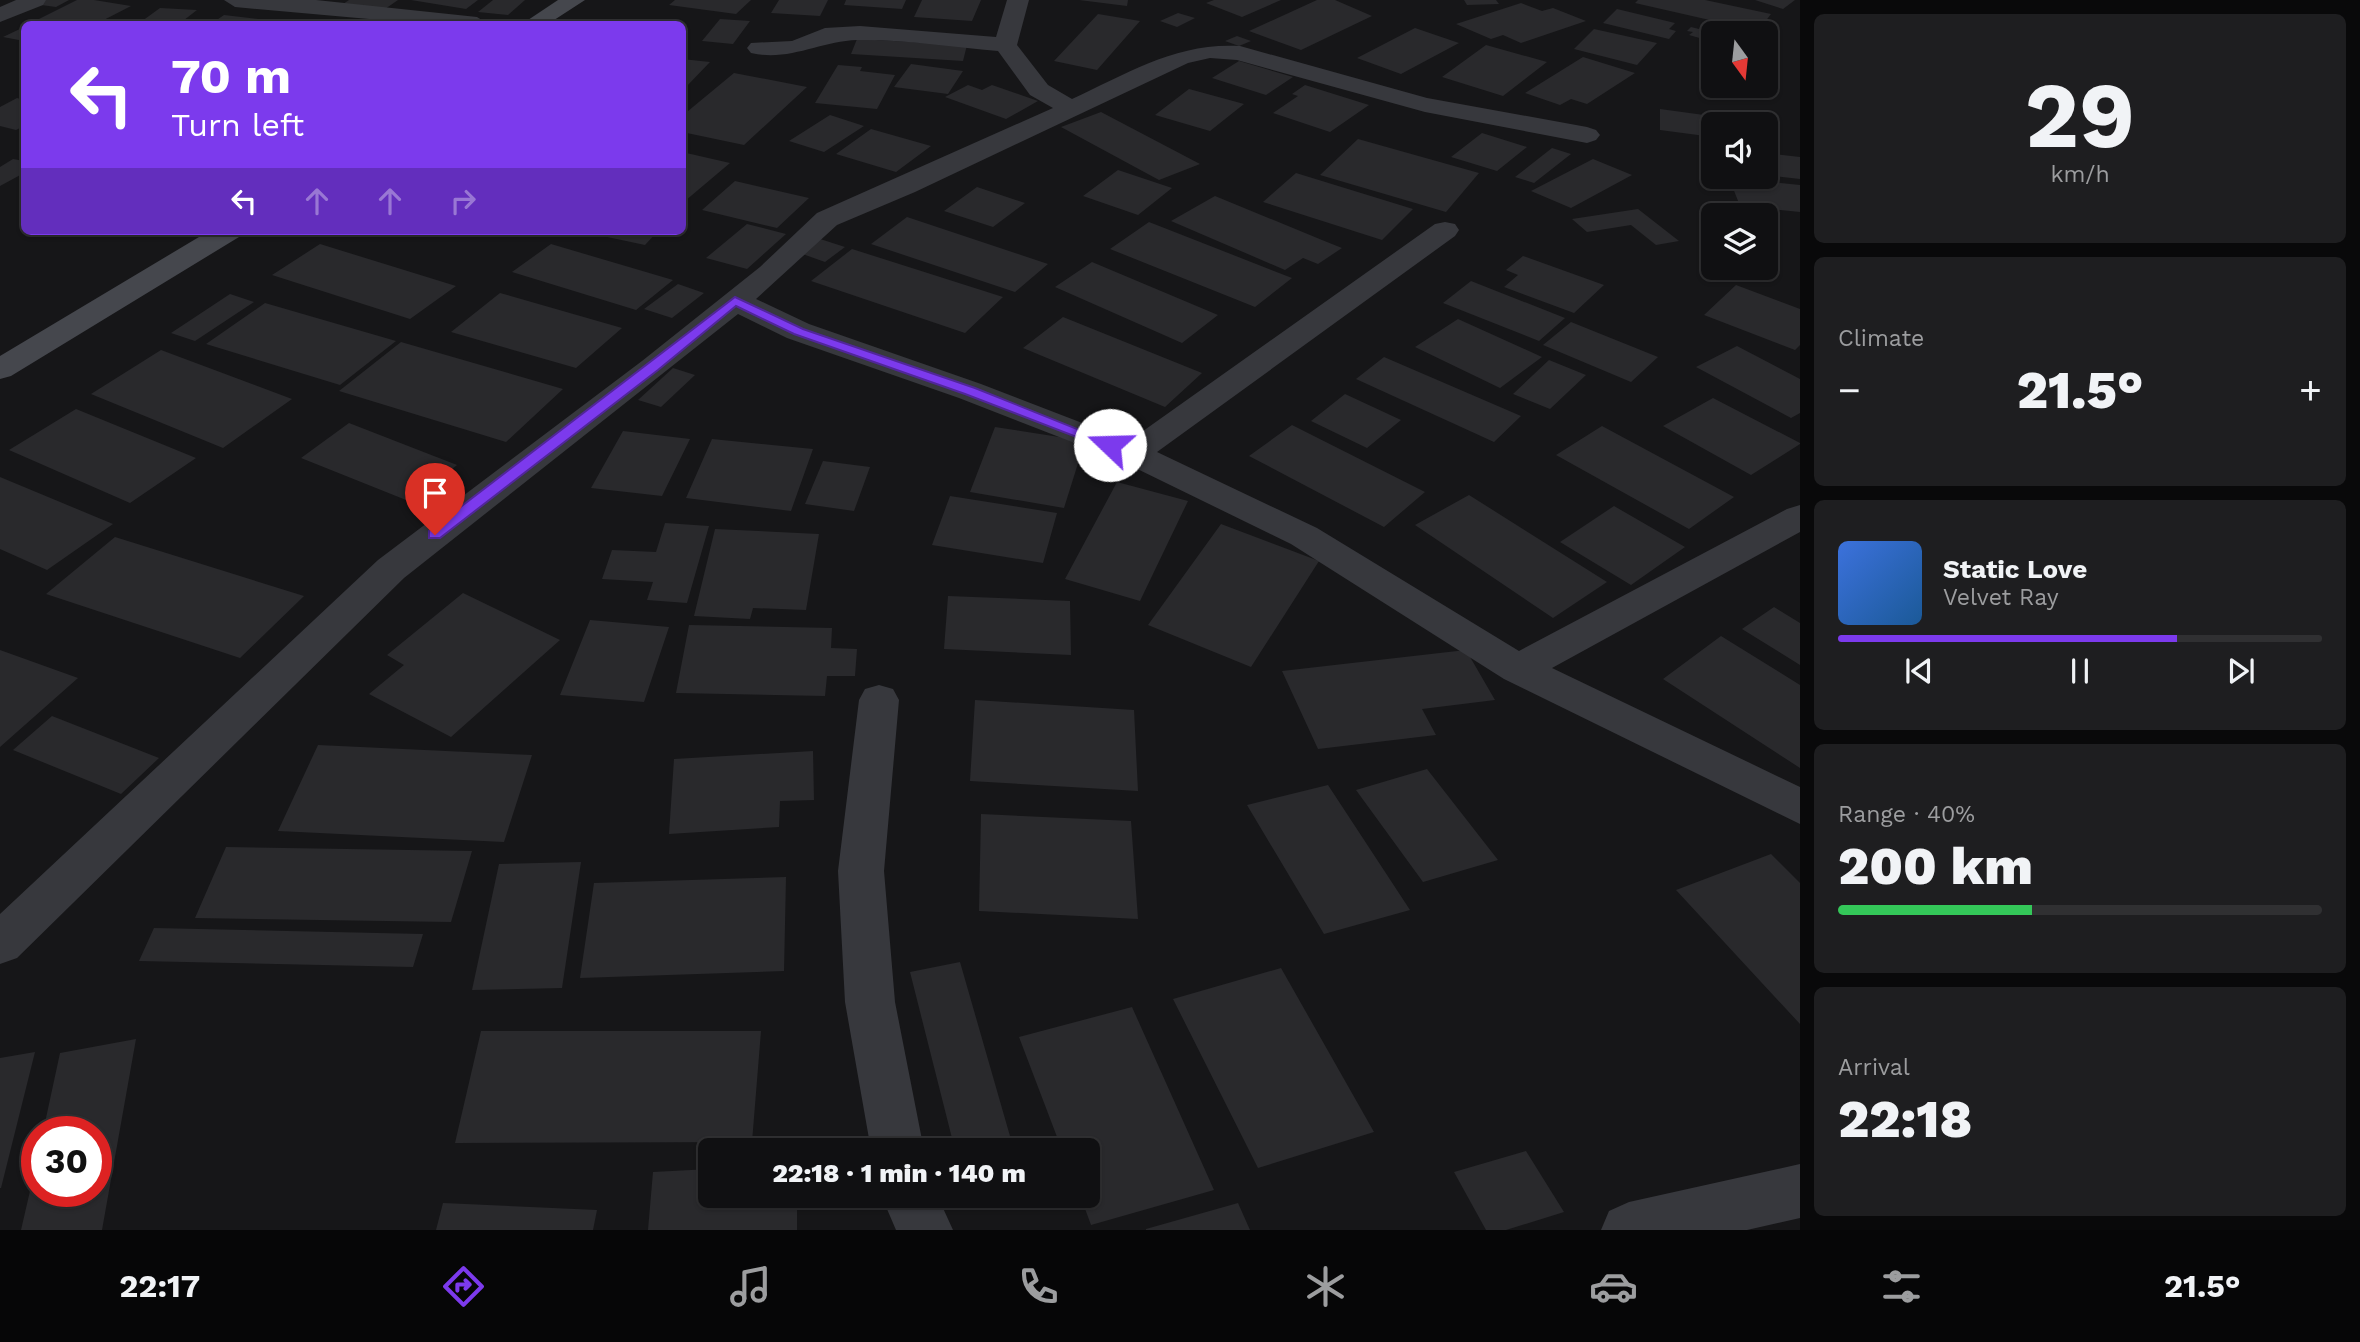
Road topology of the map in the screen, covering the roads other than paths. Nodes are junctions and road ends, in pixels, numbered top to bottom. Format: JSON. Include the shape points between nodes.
{"nodes":[{"id":1,"x":35,"y":0,"type":"edge"},
{"id":2,"x":235,"y":0,"type":"edge"},
{"id":3,"x":574,"y":0,"type":"edge"},
{"id":4,"x":1018,"y":0,"type":"edge"},
{"id":5,"x":598,"y":1,"type":"edge"},
{"id":6,"x":0,"y":15,"type":"edge"},
{"id":7,"x":452,"y":21,"type":"edge"},
{"id":8,"x":538,"y":21,"type":"edge"},
{"id":9,"x":566,"y":21,"type":"edge"},
{"id":10,"x":1005,"y":45,"type":"junction"},
{"id":11,"x":759,"y":48,"type":"dead end"},
{"id":12,"x":1072,"y":109,"type":"junction"},
{"id":13,"x":1587,"y":135,"type":"dead end"},
{"id":14,"x":1445,"y":230,"type":"dead end"},
{"id":15,"x":183,"y":235,"type":"edge"},
{"id":16,"x":222,"y":235,"type":"edge"},
{"id":17,"x":735,"y":300,"type":"junction"},
{"id":18,"x":0,"y":340,"type":"edge"},
{"id":19,"x":0,"y":369,"type":"edge"},
{"id":20,"x":1133,"y":454,"type":"junction"},
{"id":21,"x":1800,"y":517,"type":"edge"},
{"id":22,"x":1518,"y":669,"type":"junction"},
{"id":23,"x":878,"y":700,"type":"dead end"},
{"id":24,"x":1800,"y":807,"type":"edge"},
{"id":25,"x":0,"y":944,"type":"edge"},
{"id":26,"x":896,"y":1138,"type":"edge"},
{"id":27,"x":1800,"y":1191,"type":"edge"},
{"id":28,"x":914,"y":1208,"type":"edge"},
{"id":29,"x":925,"y":1230,"type":"edge"},
{"id":30,"x":1629,"y":1230,"type":"edge"}],
"edges":[{"from":1,"to":6,"type":"street"},
{"from":2,"to":7,"type":"street"},
{"from":3,"to":8,"type":"main road"},
{"from":4,"to":10,"type":"street"},
{"from":5,"to":9,"type":"main road"},
{"from":10,"to":11,"type":"street","via":[[860,33],[825,35],[796,48]]},
{"from":10,"to":12,"type":"street","via":[[1039,90]]},
{"from":12,"to":13,"type":"street","via":[[1180,58],[1210,51],[1240,52],[1425,105]]},
{"from":12,"to":17,"type":"street","via":[[827,219]]},
{"from":14,"to":20,"type":"street"},
{"from":15,"to":18,"type":"main road"},
{"from":16,"to":19,"type":"main road"},
{"from":17,"to":20,"type":"street","via":[[798,331]]},
{"from":17,"to":25,"type":"street","via":[[391,569]]},
{"from":20,"to":22,"type":"street","via":[[1304,536]]},
{"from":21,"to":22,"type":"street"},
{"from":22,"to":24,"type":"street"},
{"from":23,"to":26,"type":"street","via":[[861,871],[870,1002]]},
{"from":27,"to":30,"type":"street"},
{"from":28,"to":29,"type":"street"}]}
